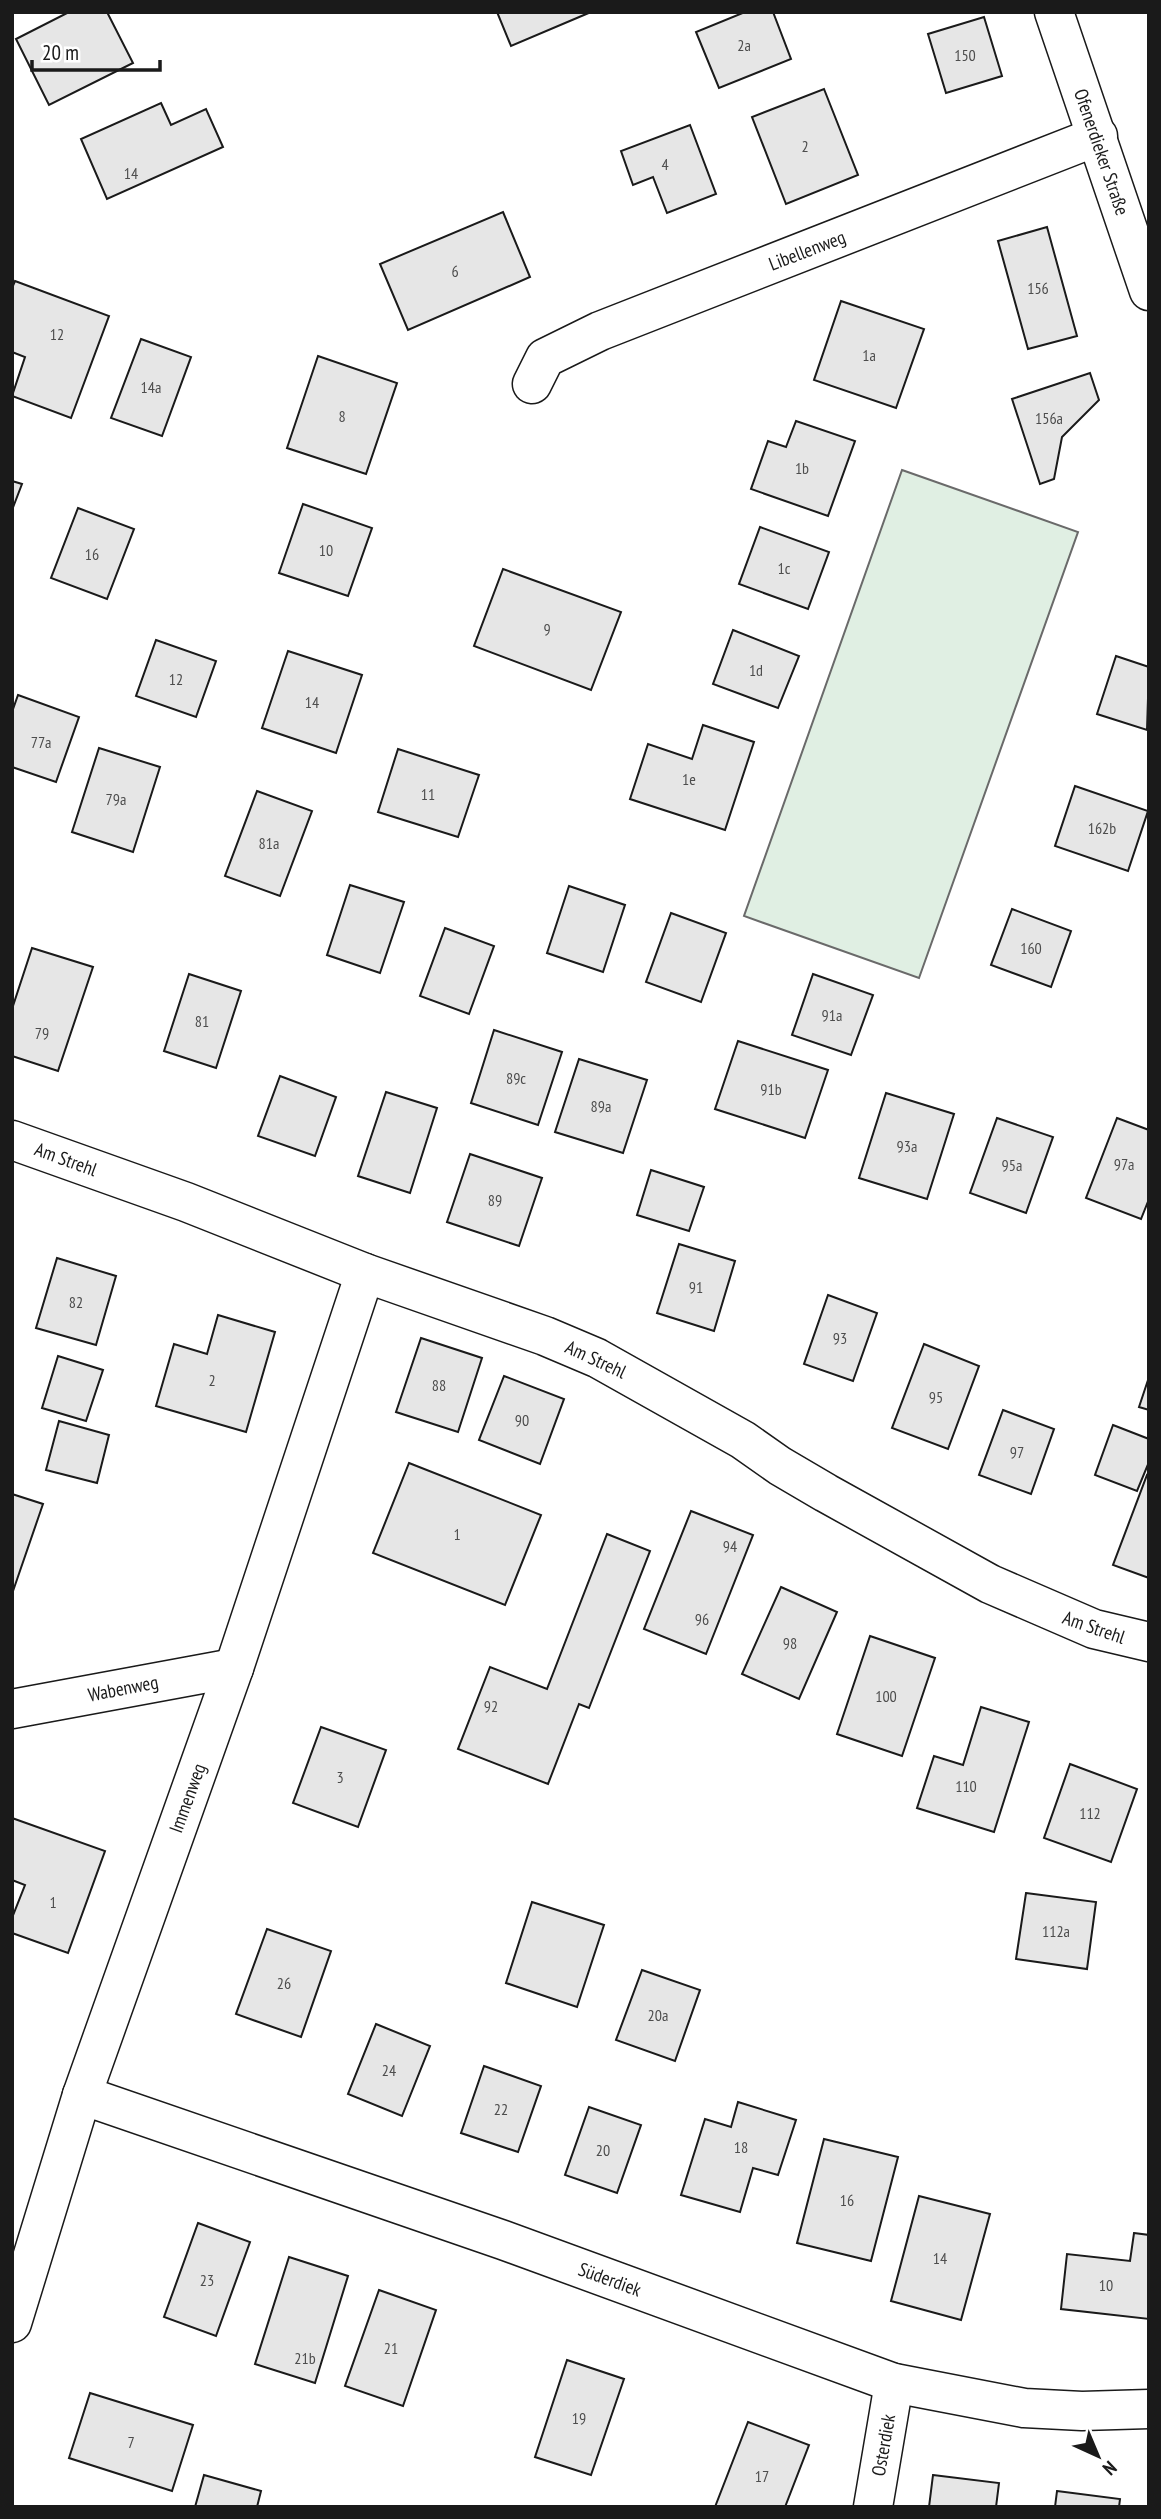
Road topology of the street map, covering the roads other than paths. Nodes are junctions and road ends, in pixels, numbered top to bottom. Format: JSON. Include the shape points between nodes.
{"nodes":[{"id":1,"x":1054,"y":12,"type":"edge"},
{"id":2,"x":1098,"y":136,"type":"junction"},
{"id":3,"x":1149,"y":291,"type":"edge"},
{"id":4,"x":532,"y":384,"type":"dead end"},
{"id":5,"x":12,"y":1140,"type":"edge"},
{"id":6,"x":365,"y":1273,"type":"junction"},
{"id":7,"x":1149,"y":1643,"type":"edge"},
{"id":8,"x":234,"y":1668,"type":"junction"},
{"id":9,"x":12,"y":1709,"type":"edge"},
{"id":10,"x":82,"y":2095,"type":"junction"},
{"id":11,"x":12,"y":2323,"type":"edge"},
{"id":12,"x":894,"y":2383,"type":"junction"},
{"id":13,"x":1149,"y":2409,"type":"edge"},
{"id":14,"x":873,"y":2507,"type":"edge"}],
"edges":[{"from":1,"to":2,"type":"street","name":"Ofenerdieker Straße"},
{"from":2,"to":3,"type":"street","name":"Ofenerdieker Straße"},
{"from":2,"to":4,"type":"street","name":"Libellenweg","via":[[600,331],[545,358]]},
{"from":5,"to":6,"type":"street","name":"Am Strehl"},
{"from":6,"to":7,"type":"street","name":"Am Strehl","via":[[597,1358],[990,1584],[1094,1629]]},
{"from":6,"to":8,"type":"street","name":"Immenweg"},
{"from":8,"to":9,"type":"street","name":"Wabenweg"},
{"from":8,"to":10,"type":"street","name":"Immenweg"},
{"from":10,"to":11,"type":"street","name":"Immenweg"},
{"from":10,"to":12,"type":"street","name":"Süderdiek"},
{"from":12,"to":13,"type":"street","name":"Süderdiek","via":[[1024,2408]]},
{"from":12,"to":14,"type":"street","name":"Osterdiek"}]}
